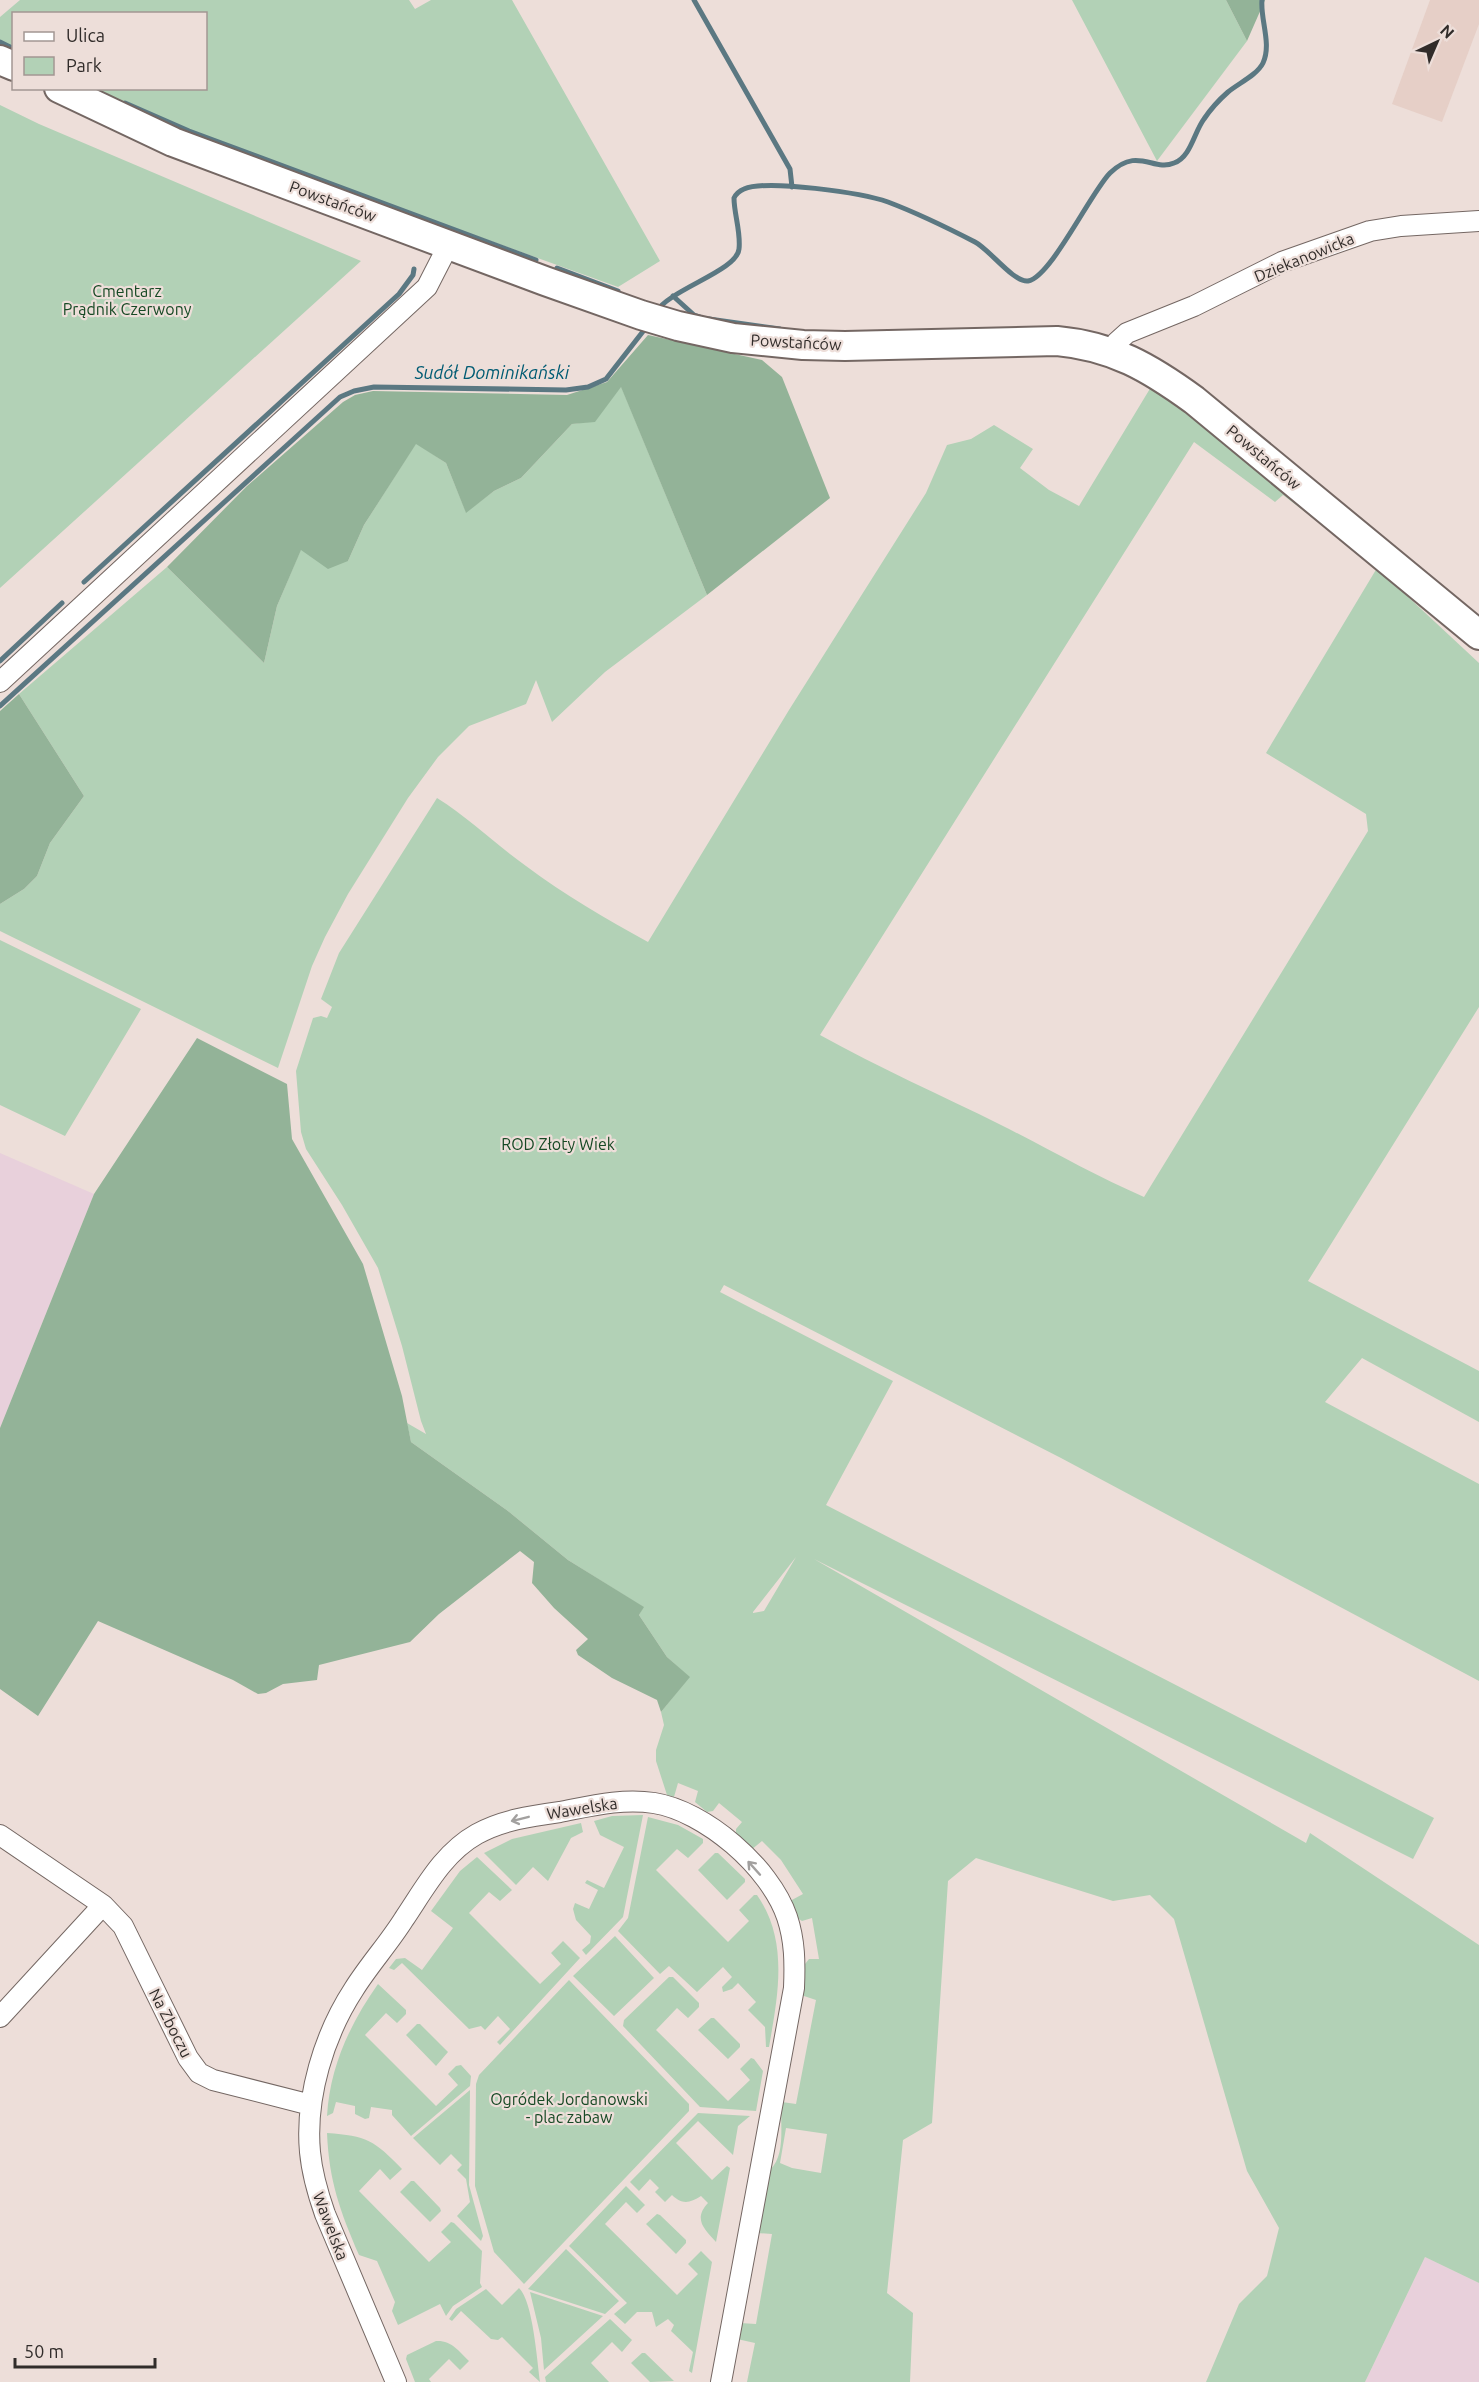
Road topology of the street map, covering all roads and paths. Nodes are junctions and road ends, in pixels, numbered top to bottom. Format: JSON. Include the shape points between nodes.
{"nodes":[{"id":1,"x":63,"y":90,"type":"edge"},
{"id":2,"x":1479,"y":221,"type":"edge"},
{"id":3,"x":448,"y":244,"type":"junction"},
{"id":4,"x":1112,"y":352,"type":"junction"},
{"id":5,"x":1479,"y":635,"type":"edge"},
{"id":6,"x":0,"y":682,"type":"edge"},
{"id":7,"x":0,"y":1835,"type":"edge"},
{"id":8,"x":103,"y":1905,"type":"junction"},
{"id":9,"x":0,"y":2017,"type":"edge"},
{"id":10,"x":311,"y":2105,"type":"junction"},
{"id":11,"x":396,"y":2382,"type":"edge"},
{"id":12,"x":721,"y":2382,"type":"edge"}],
"edges":[{"from":1,"to":3,"type":"street","name":"Powstańców","via":[[173,142]]},
{"from":2,"to":4,"type":"street","name":"Dziekanowicka","via":[[1370,231],[1282,262],[1194,306],[1127,333]]},
{"from":3,"to":4,"type":"street","name":"Powstańców","via":[[641,315],[733,338],[844,346],[1057,341]]},
{"from":3,"to":6,"type":"street","via":[[427,287]]},
{"from":4,"to":5,"type":"street","name":"Powstańców","via":[[1149,369],[1194,400]]},
{"from":7,"to":8,"type":"street","name":"Na Zboczu"},
{"from":8,"to":9,"type":"street"},
{"from":8,"to":10,"type":"street","name":"Na Zboczu","via":[[123,1926],[188,2058],[200,2073],[213,2080]]},
{"from":10,"to":11,"type":"street","name":"Wawelska","via":[[310,2152],[315,2185]]},
{"from":12,"to":10,"type":"street","name":"Wawelska","one_way":true,"via":[[794,1988],[795,1951],[778,1898],[716,1830],[668,1806],[628,1800],[523,1817],[476,1834],[439,1867],[354,1988],[335,2021]]}]}
